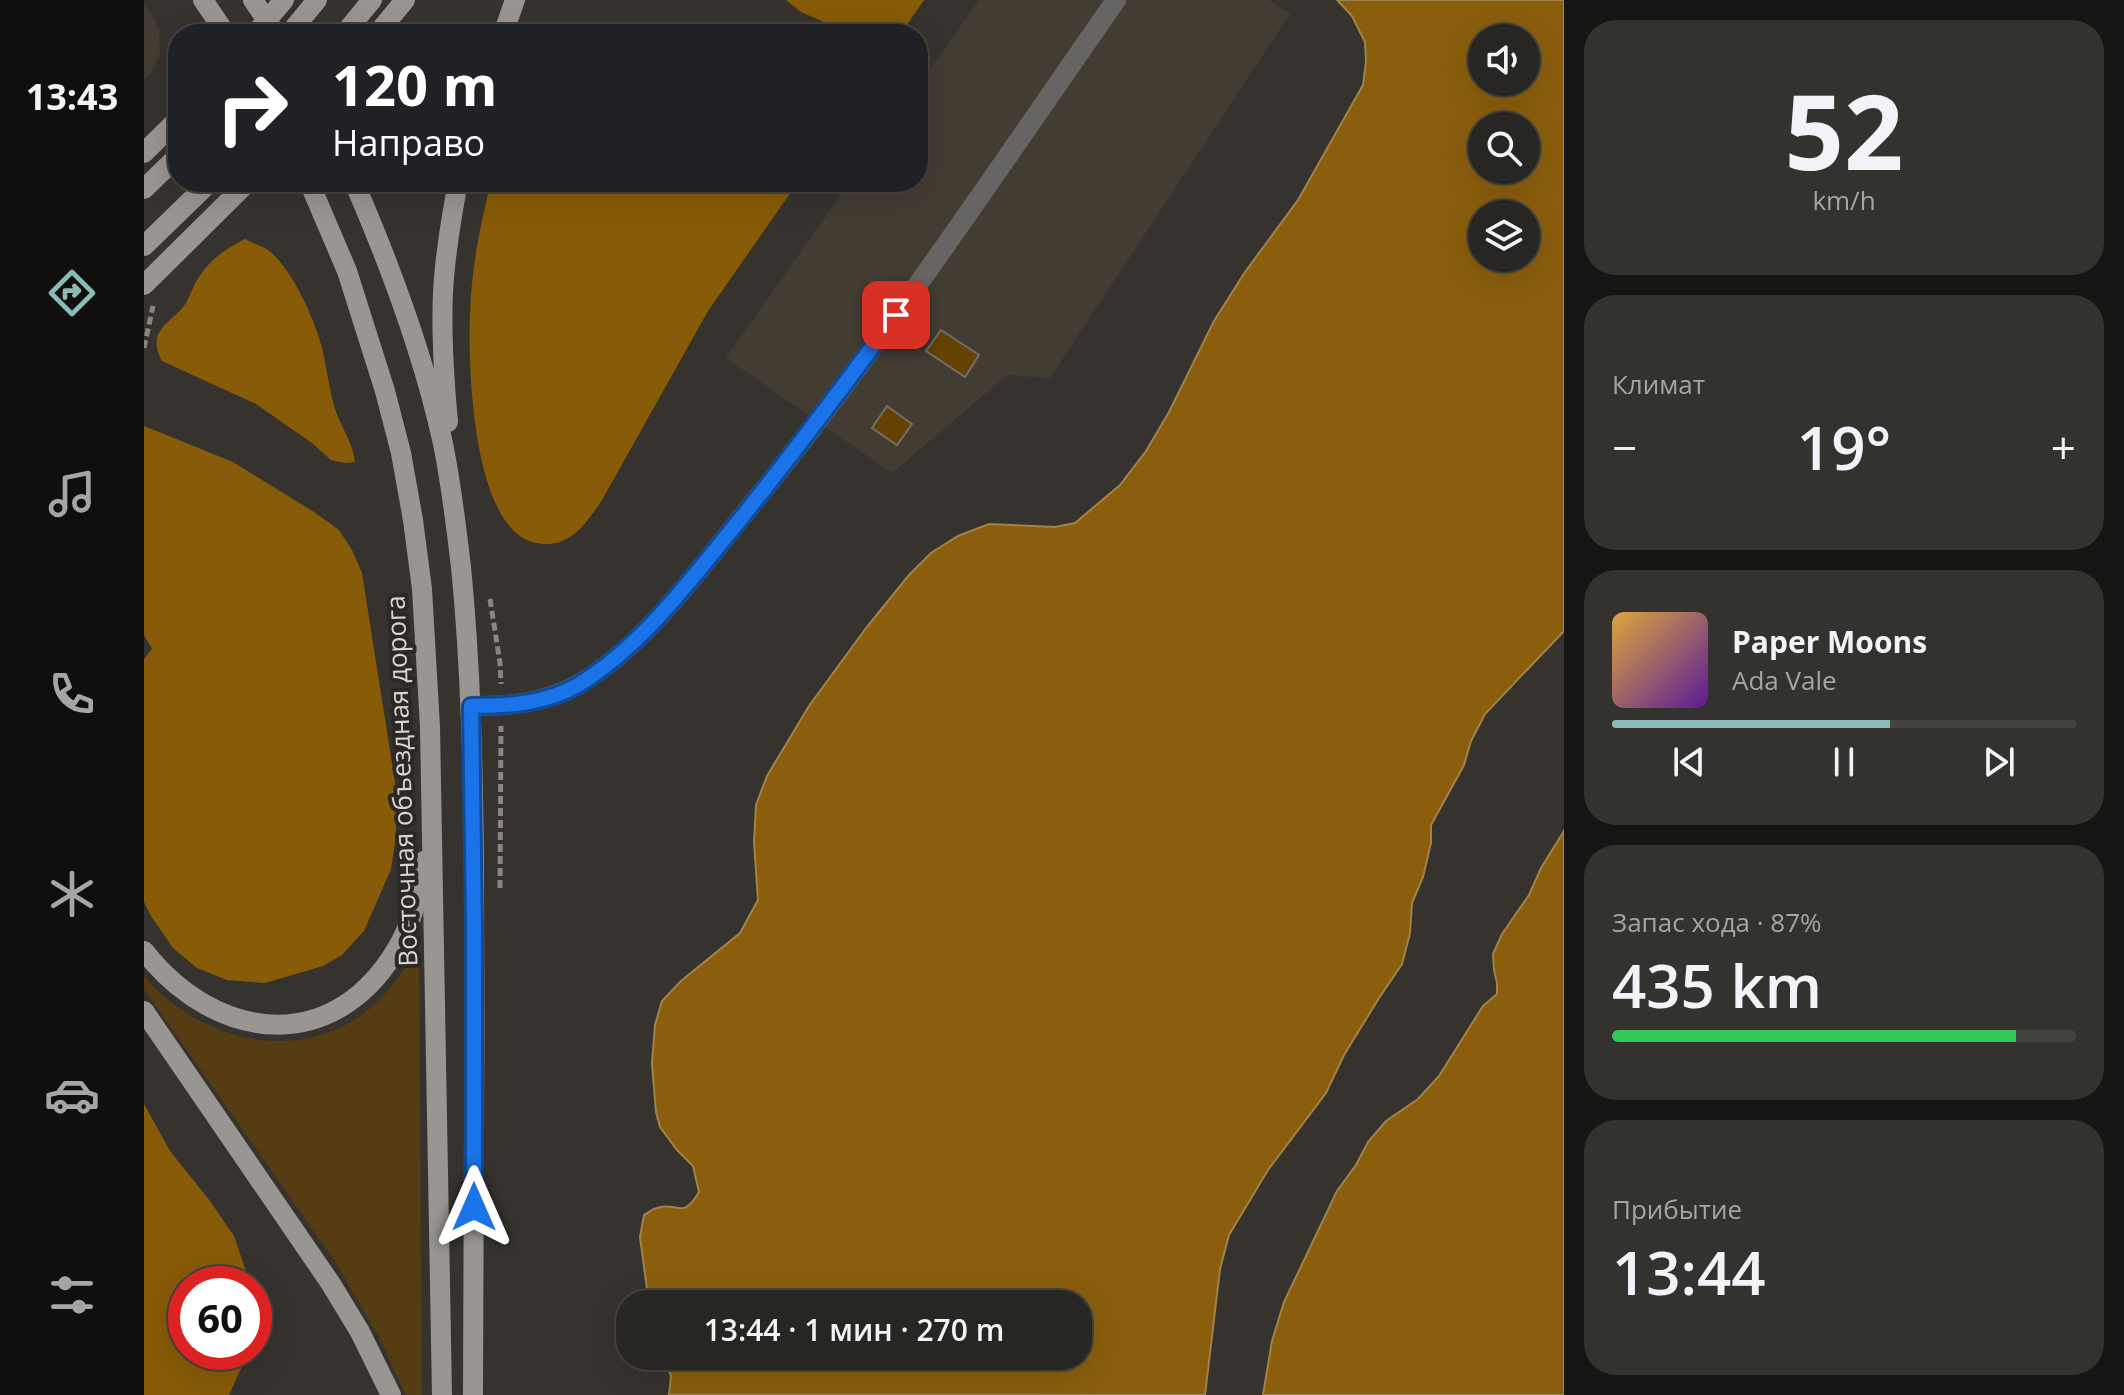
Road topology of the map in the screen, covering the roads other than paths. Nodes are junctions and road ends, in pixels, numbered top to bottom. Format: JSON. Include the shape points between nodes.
{"nodes":[{"id":1,"x":203,"y":0,"type":"edge"},
{"id":2,"x":253,"y":0,"type":"edge"},
{"id":3,"x":284,"y":0,"type":"edge"},
{"id":4,"x":372,"y":0,"type":"edge"},
{"id":5,"x":405,"y":0,"type":"edge"},
{"id":6,"x":515,"y":0,"type":"edge"},
{"id":7,"x":1116,"y":0,"type":"edge"},
{"id":8,"x":311,"y":7,"type":"edge"},
{"id":9,"x":219,"y":24,"type":"edge"},
{"id":10,"x":264,"y":24,"type":"edge"},
{"id":11,"x":269,"y":24,"type":"edge"},
{"id":12,"x":297,"y":24,"type":"edge"},
{"id":13,"x":352,"y":24,"type":"edge"},
{"id":14,"x":385,"y":24,"type":"edge"},
{"id":15,"x":507,"y":24,"type":"edge"},
{"id":16,"x":168,"y":129,"type":"edge"},
{"id":17,"x":144,"y":153,"type":"edge"},
{"id":18,"x":168,"y":166,"type":"edge"},
{"id":19,"x":144,"y":189,"type":"edge"},
{"id":20,"x":200,"y":192,"type":"edge"},
{"id":21,"x":238,"y":192,"type":"edge"},
{"id":22,"x":313,"y":192,"type":"edge"},
{"id":23,"x":358,"y":192,"type":"edge"},
{"id":24,"x":456,"y":192,"type":"edge"},
{"id":25,"x":144,"y":246,"type":"edge"},
{"id":26,"x":144,"y":285,"type":"edge"},
{"id":27,"x":455,"y":514,"type":"junction"},
{"id":28,"x":471,"y":706,"type":"junction"},
{"id":29,"x":432,"y":813,"type":"junction"},
{"id":30,"x":144,"y":951,"type":"edge"},
{"id":31,"x":144,"y":1011,"type":"edge"},
{"id":32,"x":391,"y":1395,"type":"edge"},
{"id":33,"x":442,"y":1395,"type":"edge"},
{"id":34,"x":473,"y":1395,"type":"edge"}],
"edges":[{"from":1,"to":9,"type":"main road"},
{"from":2,"to":11,"type":"main road"},
{"from":3,"to":10,"type":"main road","bridge":true},
{"from":4,"to":13,"type":"main road"},
{"from":5,"to":14,"type":"main road"},
{"from":6,"to":15,"type":"main road"},
{"from":7,"to":28,"type":"lane","via":[[828,407],[663,612],[577,685],[535,702]]},
{"from":8,"to":12,"type":"main road"},
{"from":16,"to":17,"type":"main road"},
{"from":18,"to":19,"type":"main road"},
{"from":20,"to":25,"type":"main road"},
{"from":21,"to":26,"type":"main road"},
{"from":22,"to":29,"type":"main road","name":"Восточная объездная дорога","via":[[347,271],[401,453],[422,589]]},
{"from":23,"to":27,"type":"main road","via":[[427,377]]},
{"from":24,"to":27,"type":"main road","via":[[443,304]]},
{"from":27,"to":28,"type":"main road"},
{"from":28,"to":34,"type":"main road"},
{"from":29,"to":30,"type":"main road","via":[[421,883],[401,943],[365,990],[326,1016],[280,1025],[232,1018],[189,995]]},
{"from":29,"to":33,"type":"main road","name":"Восточная объездная дорога"},
{"from":31,"to":32,"type":"main road","via":[[331,1284]]}]}
